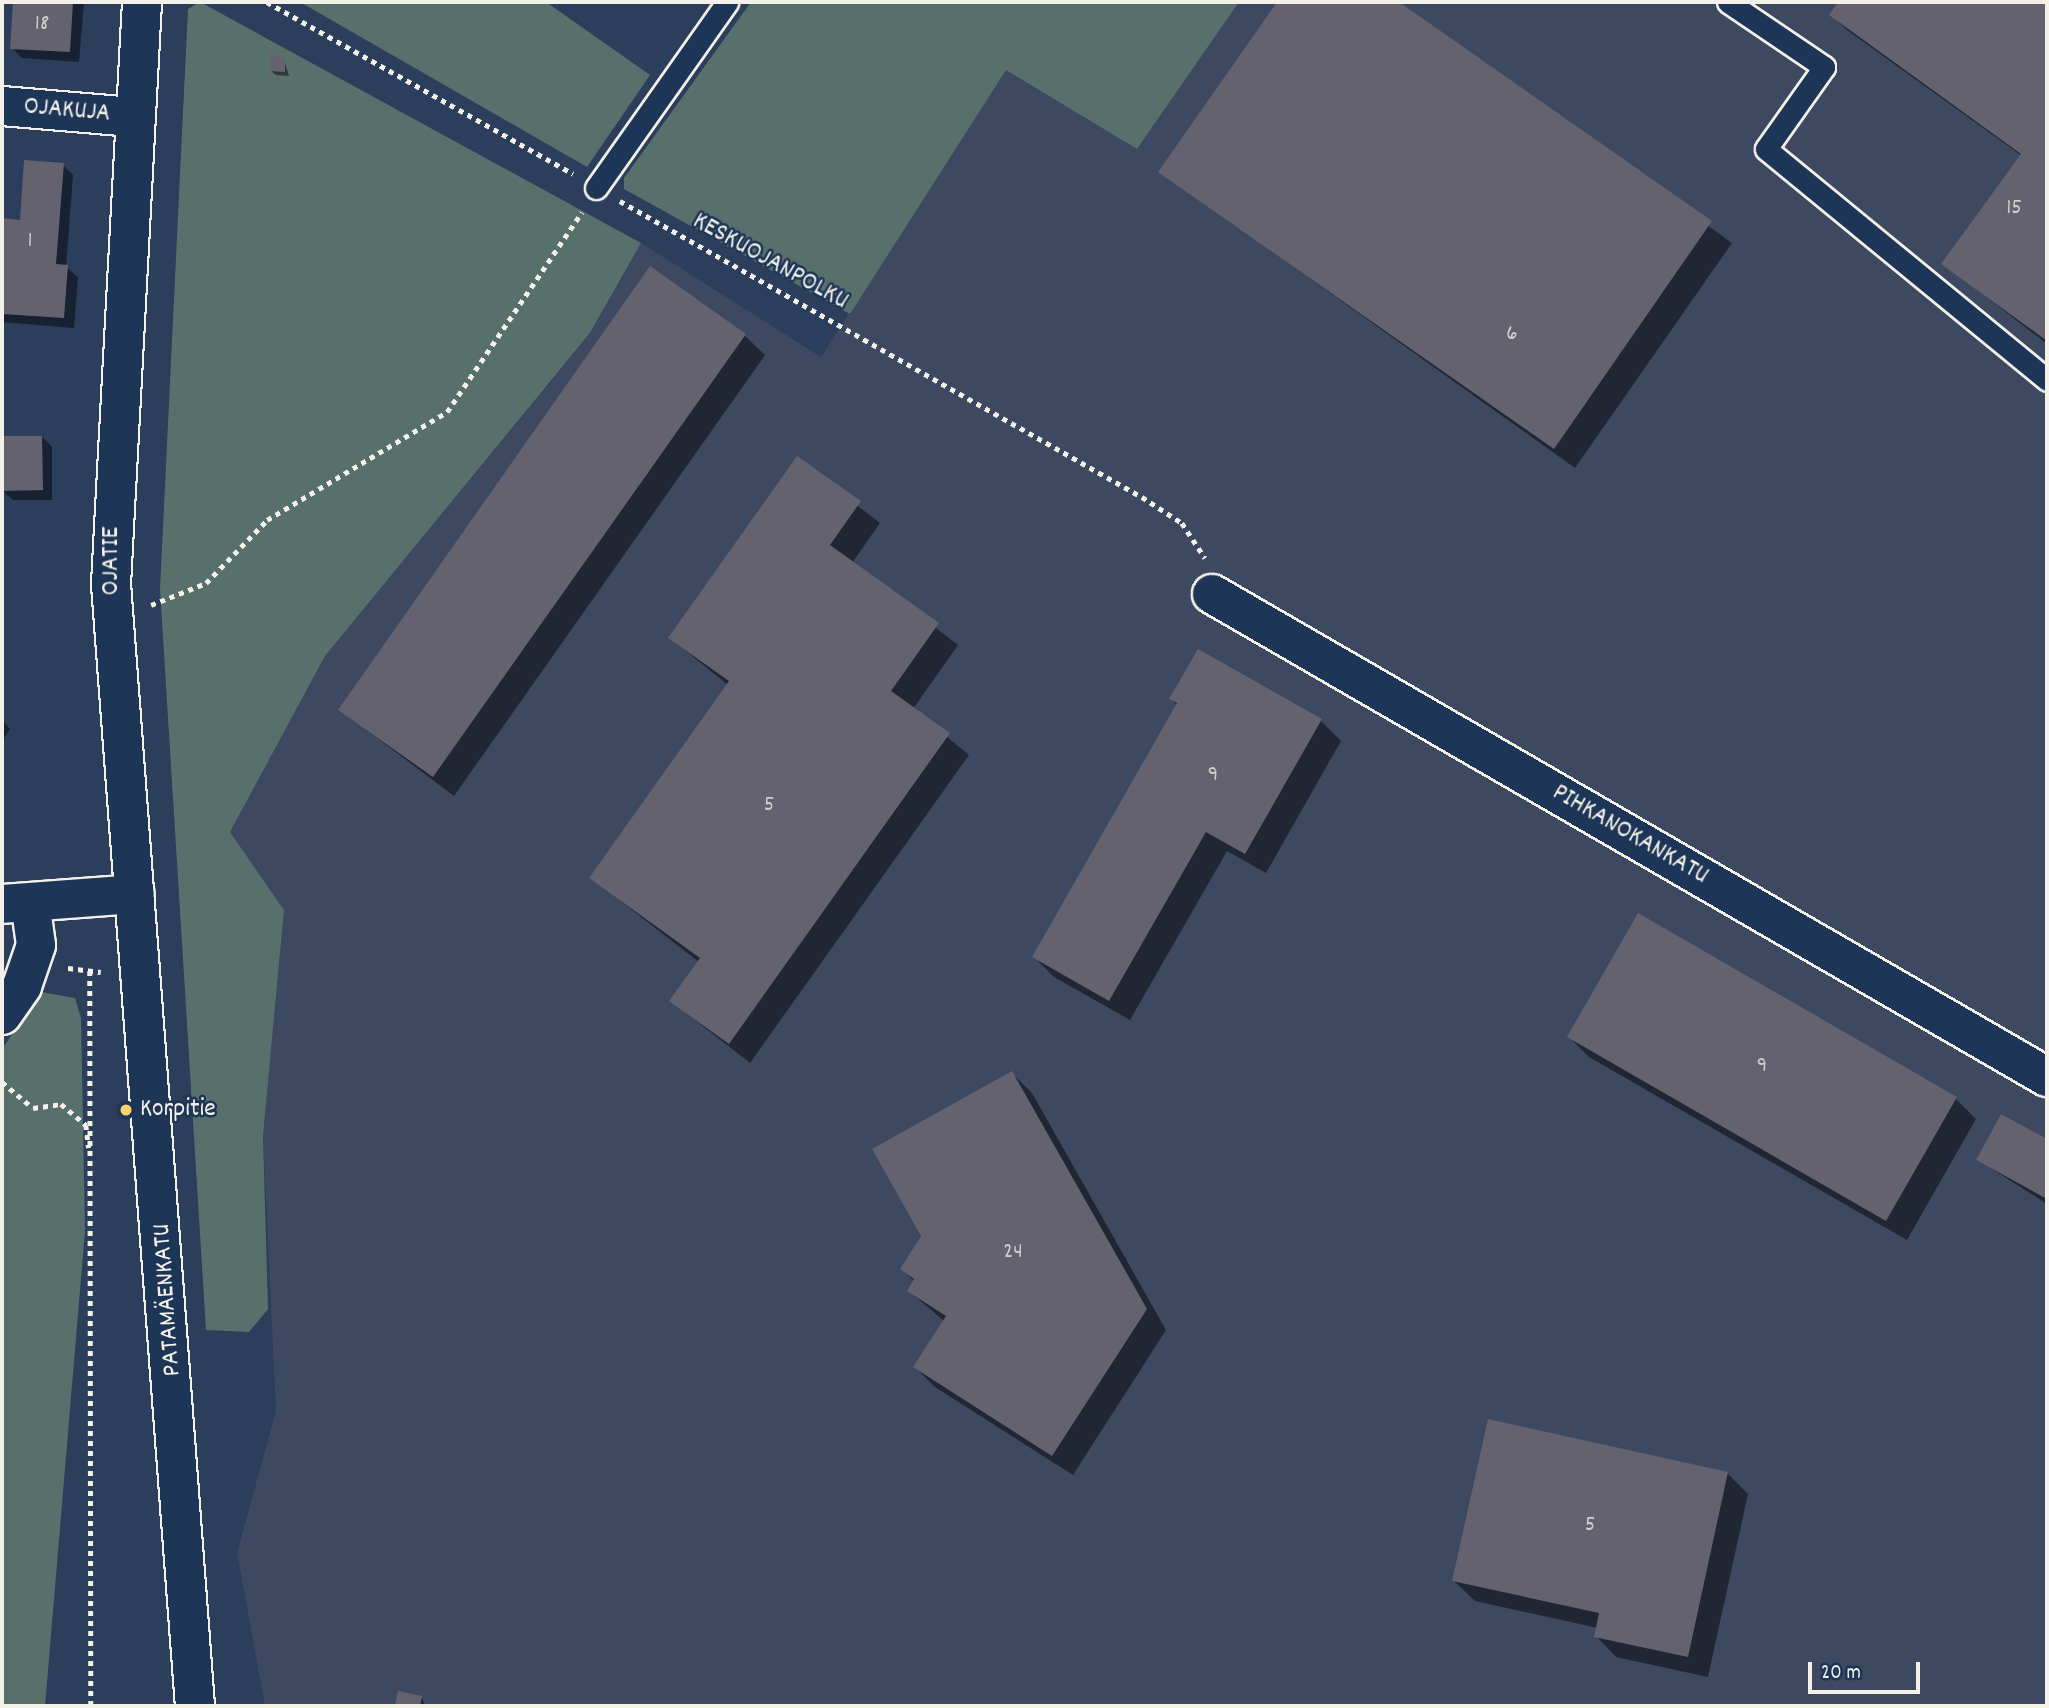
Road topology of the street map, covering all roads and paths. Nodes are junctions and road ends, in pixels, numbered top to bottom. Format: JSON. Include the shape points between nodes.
{"nodes":[{"id":1,"x":142,"y":2,"type":"edge"},
{"id":2,"x":267,"y":2,"type":"edge"},
{"id":3,"x":727,"y":2,"type":"edge"},
{"id":4,"x":1728,"y":2,"type":"edge"},
{"id":5,"x":2,"y":106,"type":"edge"},
{"id":6,"x":133,"y":117,"type":"junction"},
{"id":7,"x":596,"y":188,"type":"junction"},
{"id":8,"x":2047,"y":380,"type":"edge"},
{"id":9,"x":1212,"y":594,"type":"joint"},
{"id":10,"x":140,"y":608,"type":"dead end"},
{"id":11,"x":135,"y":894,"type":"junction"},
{"id":12,"x":16,"y":903,"type":"edge"},
{"id":13,"x":29,"y":964,"type":"junction"},
{"id":14,"x":90,"y":971,"type":"junction"},
{"id":15,"x":141,"y":971,"type":"junction"},
{"id":16,"x":2,"y":1015,"type":"edge"},
{"id":17,"x":2047,"y":1077,"type":"edge"},
{"id":18,"x":2,"y":1082,"type":"edge"},
{"id":19,"x":92,"y":1168,"type":"junction"},
{"id":20,"x":92,"y":1706,"type":"edge"},
{"id":21,"x":195,"y":1706,"type":"edge"}],
"edges":[{"from":1,"to":6,"type":"street","name":"OJATIE"},
{"from":2,"to":7,"type":"path","name":"KESKUOJANPOLKU"},
{"from":3,"to":7,"type":"lane"},
{"from":4,"to":8,"type":"lane","via":[[1824,67],[1766,149]]},
{"from":5,"to":6,"type":"street","name":"OJAKUJA"},
{"from":6,"to":11,"type":"street","name":"OJATIE","via":[[111,584]]},
{"from":7,"to":9,"type":"path","name":"KESKUOJANPOLKU","via":[[1182,523],[1203,548]]},
{"from":7,"to":10,"type":"path","via":[[447,412],[267,520],[206,583],[170,602]]},
{"from":9,"to":17,"type":"street","name":"PIHKANOKANKATU"},
{"from":11,"to":12,"type":"street"},
{"from":11,"to":15,"type":"street","name":"PATAMÄENKATU"},
{"from":12,"to":13,"type":"street","via":[[36,945]]},
{"from":13,"to":14,"type":"path"},
{"from":13,"to":16,"type":"street"},
{"from":14,"to":15,"type":"path"},
{"from":14,"to":19,"type":"path"},
{"from":15,"to":21,"type":"street","name":"PATAMÄENKATU"},
{"from":18,"to":19,"type":"path","via":[[33,1108],[61,1104],[86,1125]]},
{"from":19,"to":20,"type":"path"}]}
